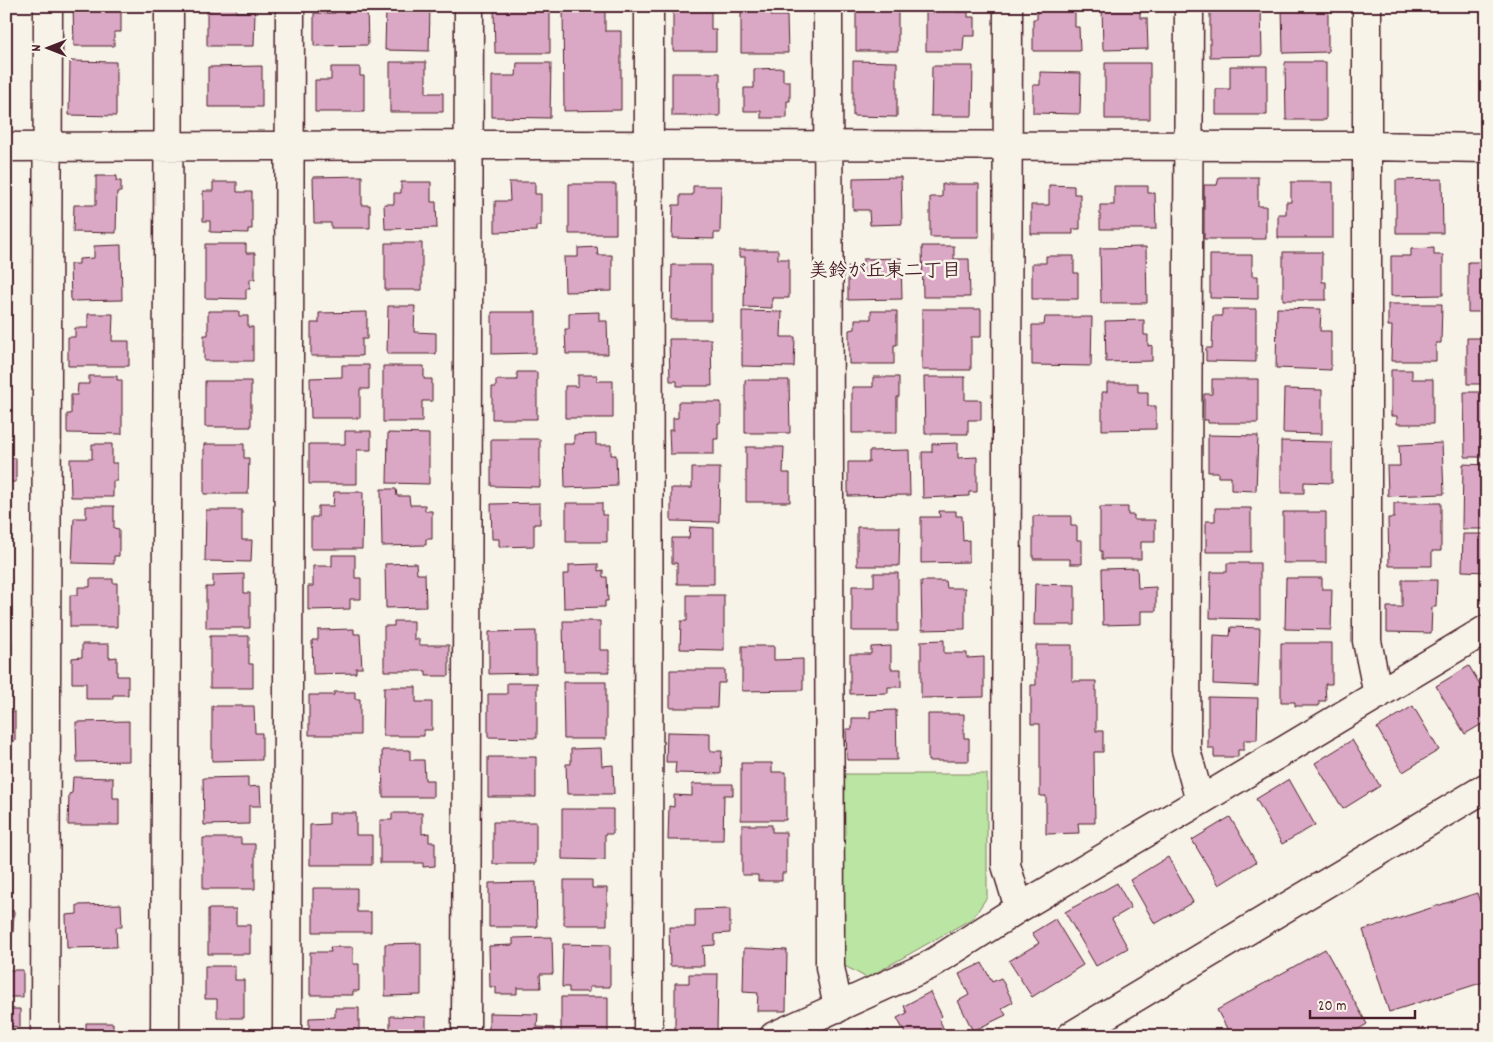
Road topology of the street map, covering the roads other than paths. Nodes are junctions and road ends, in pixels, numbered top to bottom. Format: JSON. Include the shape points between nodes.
{"nodes":[{"id":1,"x":48,"y":6,"type":"edge"},
{"id":2,"x":169,"y":6,"type":"edge"},
{"id":3,"x":290,"y":6,"type":"edge"},
{"id":4,"x":469,"y":6,"type":"edge"},
{"id":5,"x":649,"y":6,"type":"edge"},
{"id":6,"x":828,"y":6,"type":"edge"},
{"id":7,"x":1008,"y":6,"type":"edge"},
{"id":8,"x":1189,"y":6,"type":"edge"},
{"id":9,"x":1367,"y":6,"type":"edge"},
{"id":10,"x":169,"y":145,"type":"junction"},
{"id":11,"x":469,"y":145,"type":"junction"},
{"id":12,"x":648,"y":145,"type":"junction"},
{"id":13,"x":288,"y":146,"type":"junction"},
{"id":14,"x":828,"y":146,"type":"junction"},
{"id":15,"x":1008,"y":146,"type":"junction"},
{"id":16,"x":1189,"y":146,"type":"junction"},
{"id":17,"x":1367,"y":146,"type":"junction"},
{"id":18,"x":6,"y":147,"type":"edge"},
{"id":19,"x":48,"y":147,"type":"junction"},
{"id":20,"x":1487,"y":148,"type":"edge"},
{"id":21,"x":1487,"y":629,"type":"edge"},
{"id":22,"x":1378,"y":695,"type":"junction"},
{"id":23,"x":1487,"y":787,"type":"edge"},
{"id":24,"x":1200,"y":801,"type":"junction"},
{"id":25,"x":1019,"y":908,"type":"junction"},
{"id":26,"x":838,"y":1008,"type":"junction"},
{"id":27,"x":44,"y":1036,"type":"edge"},
{"id":28,"x":165,"y":1036,"type":"edge"},
{"id":29,"x":287,"y":1036,"type":"edge"},
{"id":30,"x":466,"y":1036,"type":"edge"},
{"id":31,"x":648,"y":1036,"type":"edge"},
{"id":32,"x":774,"y":1036,"type":"edge"},
{"id":33,"x":1071,"y":1036,"type":"edge"}],
"edges":[{"from":1,"to":19,"type":"street"},
{"from":2,"to":10,"type":"street"},
{"from":3,"to":13,"type":"street"},
{"from":4,"to":11,"type":"street"},
{"from":5,"to":12,"type":"street"},
{"from":6,"to":14,"type":"street"},
{"from":7,"to":15,"type":"street"},
{"from":8,"to":16,"type":"street"},
{"from":9,"to":17,"type":"street"},
{"from":10,"to":13,"type":"street"},
{"from":10,"to":19,"type":"street"},
{"from":10,"to":28,"type":"street"},
{"from":11,"to":12,"type":"street"},
{"from":11,"to":13,"type":"street"},
{"from":11,"to":30,"type":"street"},
{"from":12,"to":14,"type":"street"},
{"from":12,"to":31,"type":"street"},
{"from":13,"to":29,"type":"street"},
{"from":14,"to":15,"type":"street"},
{"from":14,"to":26,"type":"street","via":[[830,967]]},
{"from":15,"to":16,"type":"street"},
{"from":15,"to":25,"type":"street","via":[[1006,865]]},
{"from":16,"to":17,"type":"street"},
{"from":16,"to":24,"type":"street","via":[[1186,750]]},
{"from":17,"to":20,"type":"street"},
{"from":17,"to":22,"type":"street","via":[[1367,640]]},
{"from":18,"to":19,"type":"street"},
{"from":19,"to":27,"type":"street"},
{"from":21,"to":22,"type":"street"},
{"from":22,"to":24,"type":"street"},
{"from":23,"to":33,"type":"street"},
{"from":24,"to":25,"type":"street"},
{"from":25,"to":26,"type":"street","via":[[928,966]]},
{"from":26,"to":32,"type":"street"}]}
